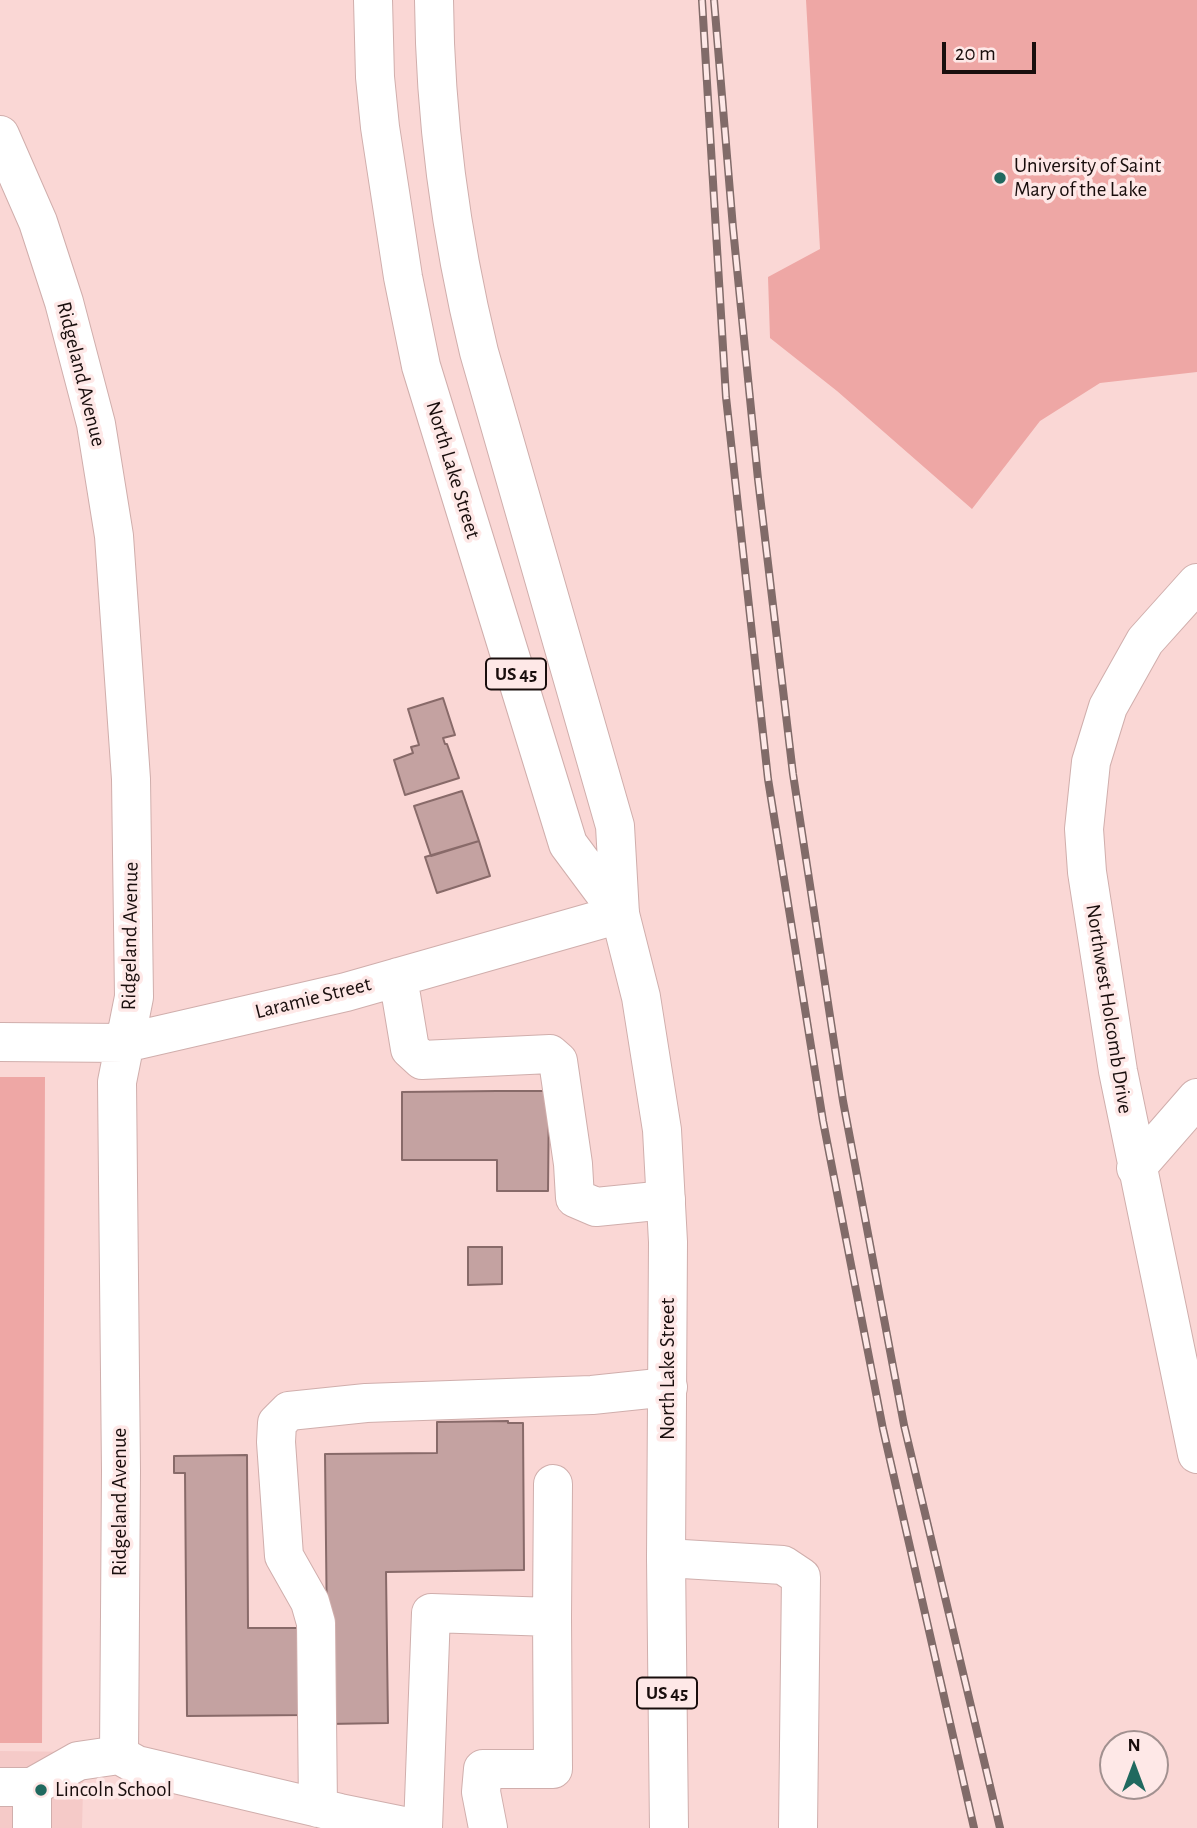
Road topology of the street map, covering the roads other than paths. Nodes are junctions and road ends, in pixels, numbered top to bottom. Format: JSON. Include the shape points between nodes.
{"nodes":[{"id":1,"x":373,"y":0,"type":"edge"},
{"id":2,"x":434,"y":0,"type":"edge"},
{"id":3,"x":0,"y":135,"type":"edge"},
{"id":4,"x":1195,"y":585,"type":"edge"},
{"id":5,"x":620,"y":914,"type":"junction"},
{"id":6,"x":398,"y":977,"type":"junction"},
{"id":7,"x":0,"y":1042,"type":"edge"},
{"id":8,"x":125,"y":1042,"type":"junction"},
{"id":9,"x":1197,"y":1098,"type":"edge"},
{"id":10,"x":1136,"y":1168,"type":"junction"},
{"id":11,"x":666,"y":1200,"type":"junction"},
{"id":12,"x":668,"y":1387,"type":"junction"},
{"id":13,"x":1197,"y":1454,"type":"edge"},
{"id":14,"x":553,"y":1484,"type":"dead end"},
{"id":15,"x":666,"y":1558,"type":"junction"},
{"id":16,"x":552,"y":1618,"type":"junction"},
{"id":17,"x":119,"y":1755,"type":"junction"},
{"id":18,"x":16,"y":1787,"type":"edge"},
{"id":19,"x":318,"y":1808,"type":"junction"},
{"id":20,"x":32,"y":1828,"type":"edge"},
{"id":21,"x":414,"y":1828,"type":"edge"},
{"id":22,"x":423,"y":1828,"type":"edge"},
{"id":23,"x":488,"y":1828,"type":"edge"},
{"id":24,"x":669,"y":1828,"type":"edge"},
{"id":25,"x":798,"y":1828,"type":"edge"}],
"edges":[{"from":1,"to":5,"type":"street","name":"North Lake Street","number":"US 45","via":[[380,127],[402,277],[421,366],[568,844]]},
{"from":2,"to":5,"type":"street","name":"North Lake Street","number":"US 45","via":[[441,131],[467,304],[615,825]]},
{"from":3,"to":8,"type":"street","name":"Ridgeland Avenue","via":[[38,222],[64,302],[96,424],[114,536],[131,779],[134,997]]},
{"from":4,"to":10,"type":"street","name":"Northwest Holcomb Drive","via":[[1145,641],[1108,707],[1091,762],[1084,829],[1087,872]]},
{"from":5,"to":6,"type":"street","name":"Laramie Street"},
{"from":5,"to":11,"type":"street","name":"North Lake Street","number":"US 45","via":[[641,997],[662,1130]]},
{"from":6,"to":8,"type":"street","name":"Laramie Street"},
{"from":6,"to":11,"type":"street","via":[[410,1049],[422,1060],[550,1054],[558,1061],[575,1198],[596,1207]]},
{"from":7,"to":8,"type":"street","name":"Laramie Street"},
{"from":8,"to":17,"type":"street","name":"Ridgeland Avenue","via":[[117,1082]]},
{"from":9,"to":10,"type":"street"},
{"from":10,"to":13,"type":"street","name":"Northwest Holcomb Drive"},
{"from":11,"to":12,"type":"street","name":"North Lake Street","number":"US 45"},
{"from":12,"to":15,"type":"street","name":"North Lake Street","number":"US 45"},
{"from":12,"to":19,"type":"street","via":[[592,1395],[366,1403],[289,1411],[277,1423],[284,1556],[310,1602],[316,1623]]},
{"from":14,"to":16,"type":"street"},
{"from":15,"to":24,"type":"street","name":"North Lake Street","number":"US 45"},
{"from":15,"to":25,"type":"street","via":[[783,1565],[801,1577]]},
{"from":16,"to":22,"type":"street","via":[[431,1613]]},
{"from":16,"to":23,"type":"street","via":[[553,1769],[483,1769],[481,1792]]},
{"from":17,"to":18,"type":"street","via":[[78,1761]]},
{"from":17,"to":19,"type":"street","via":[[137,1765]]},
{"from":18,"to":20,"type":"street"},
{"from":19,"to":21,"type":"street"}]}
